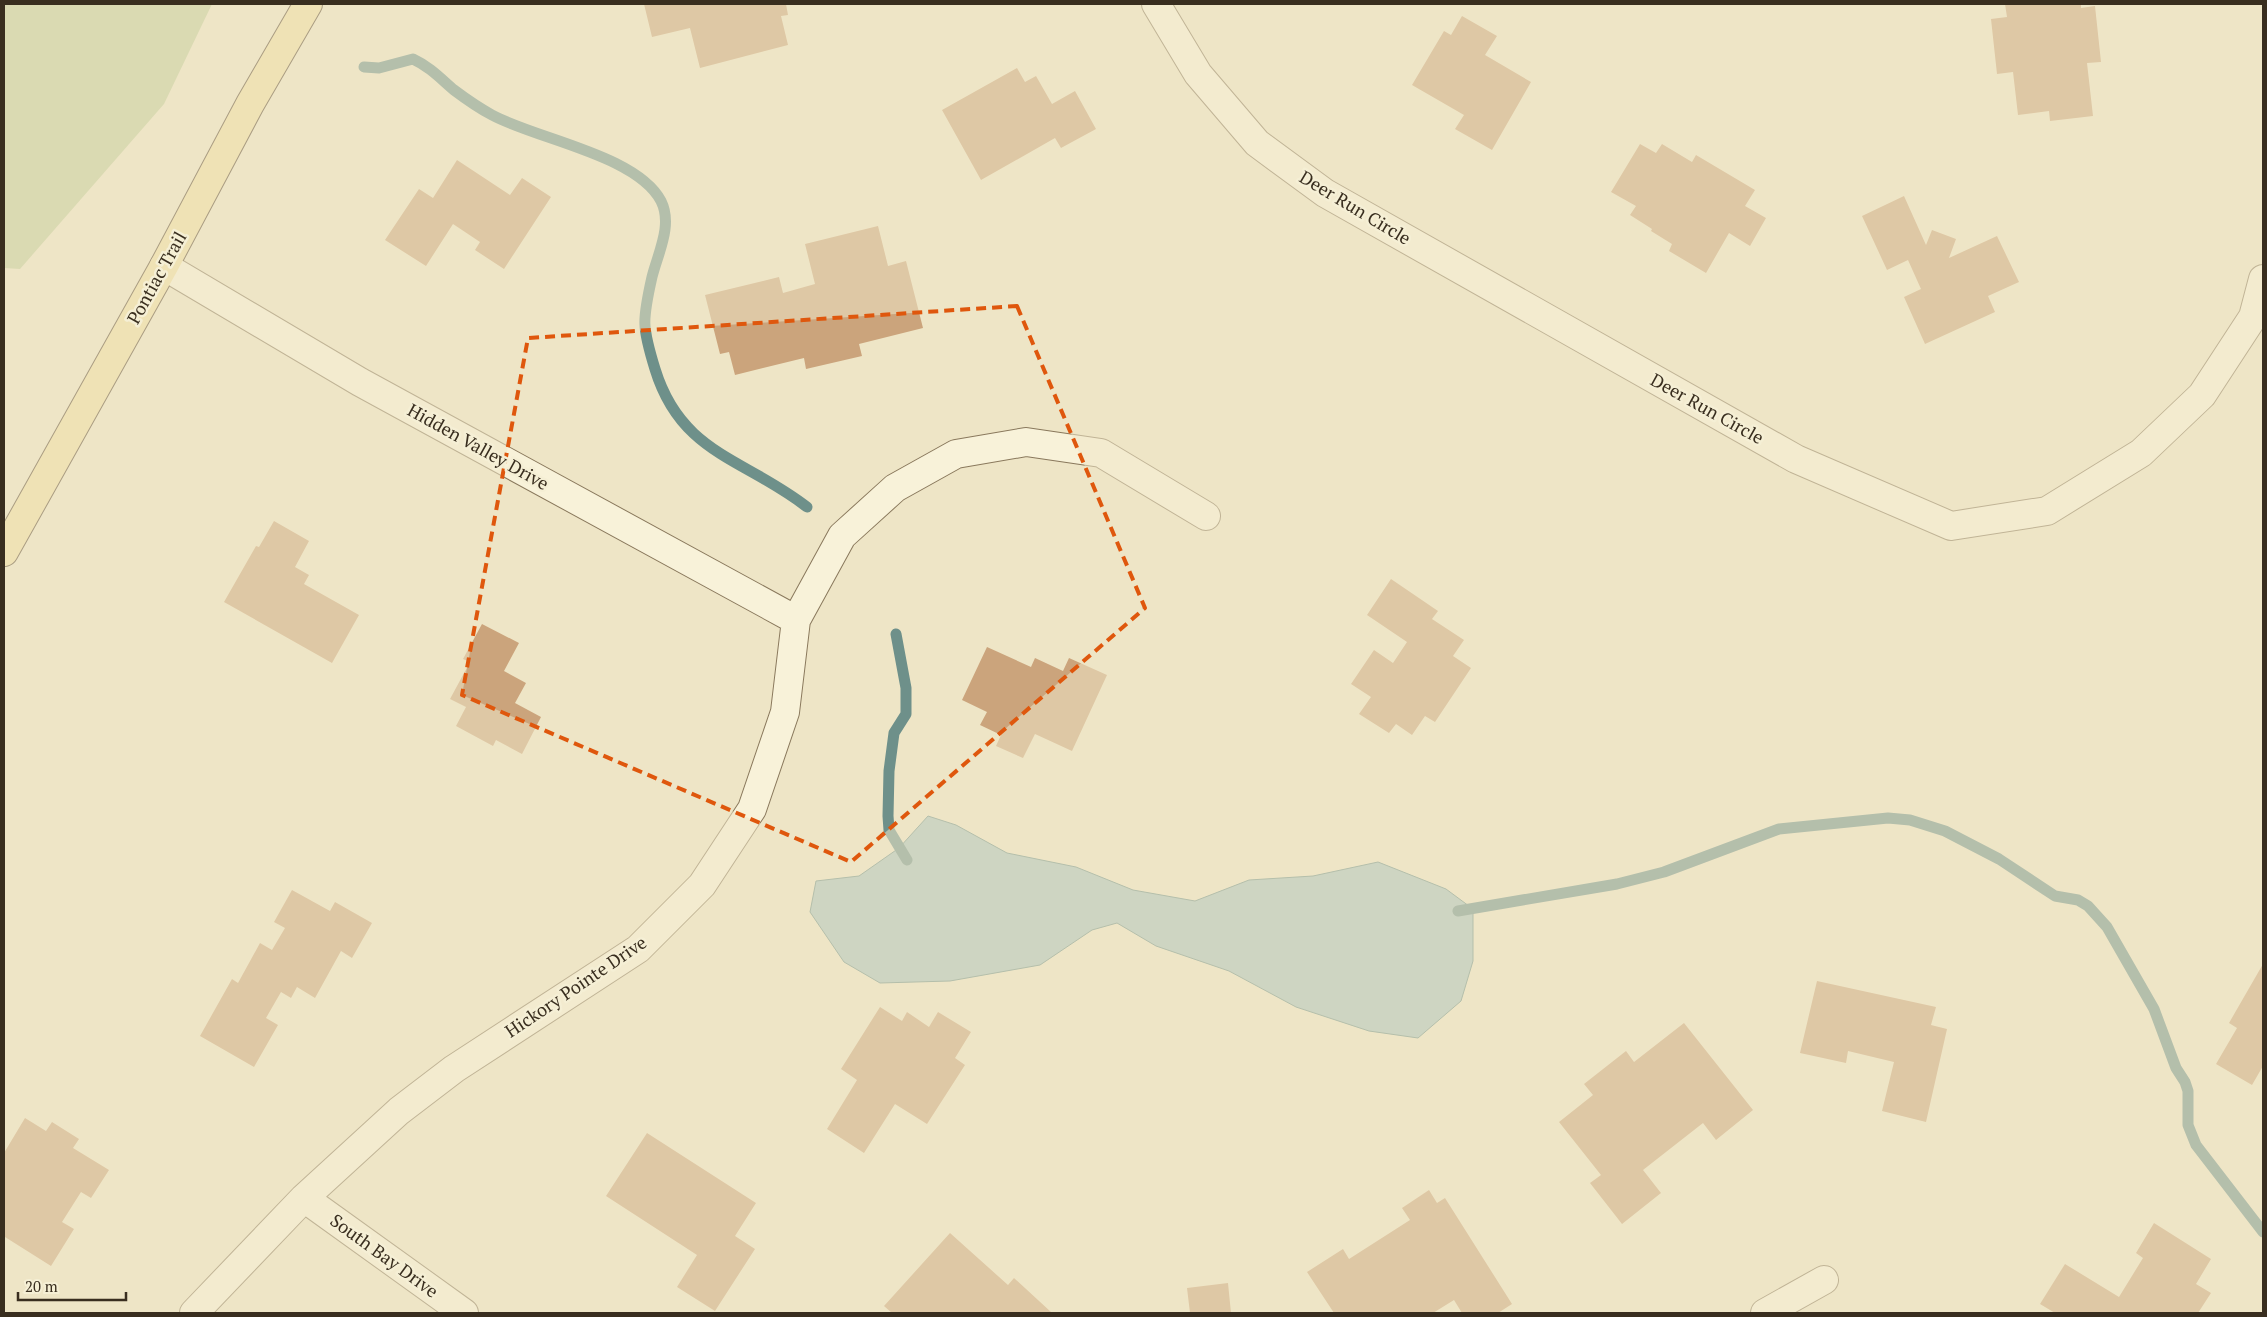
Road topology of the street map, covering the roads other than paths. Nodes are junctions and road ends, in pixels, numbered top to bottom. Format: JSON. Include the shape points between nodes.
{"nodes":[{"id":1,"x":308,"y":4,"type":"edge"},
{"id":2,"x":1156,"y":4,"type":"edge"},
{"id":3,"x":164,"y":266,"type":"junction"},
{"id":4,"x":2263,"y":279,"type":"edge"},
{"id":5,"x":1206,"y":516,"type":"dead end"},
{"id":6,"x":4,"y":552,"type":"edge"},
{"id":7,"x":796,"y":620,"type":"junction"},
{"id":8,"x":304,"y":1198,"type":"junction"},
{"id":9,"x":1824,"y":1280,"type":"dead end"},
{"id":10,"x":194,"y":1313,"type":"edge"},
{"id":11,"x":464,"y":1313,"type":"edge"},
{"id":12,"x":1766,"y":1313,"type":"edge"}],
"edges":[{"from":1,"to":3,"type":"main road","name":"Pontiac Trail","via":[[250,104]]},
{"from":2,"to":4,"type":"street","name":"Deer Run Circle","via":[[1198,74],[1257,143],[1325,193],[1796,459],[1951,526],[2047,511],[2141,453],[2202,395],[2253,317]]},
{"from":3,"to":6,"type":"main road","name":"Pontiac Trail"},
{"from":3,"to":7,"type":"street","name":"Hidden Valley Drive","via":[[360,382]]},
{"from":5,"to":7,"type":"street","name":"Hickory Pointe Drive","via":[[1101,453],[1026,442],[956,454],[895,488],[842,536]]},
{"from":7,"to":8,"type":"street","name":"Hickory Pointe Drive","via":[[785,712],[752,809],[702,885],[638,950],[454,1069],[398,1111]]},
{"from":8,"to":10,"type":"street","name":"Hickory Pointe Drive"},
{"from":8,"to":11,"type":"street","name":"South Bay Drive"},
{"from":9,"to":12,"type":"street"}]}
